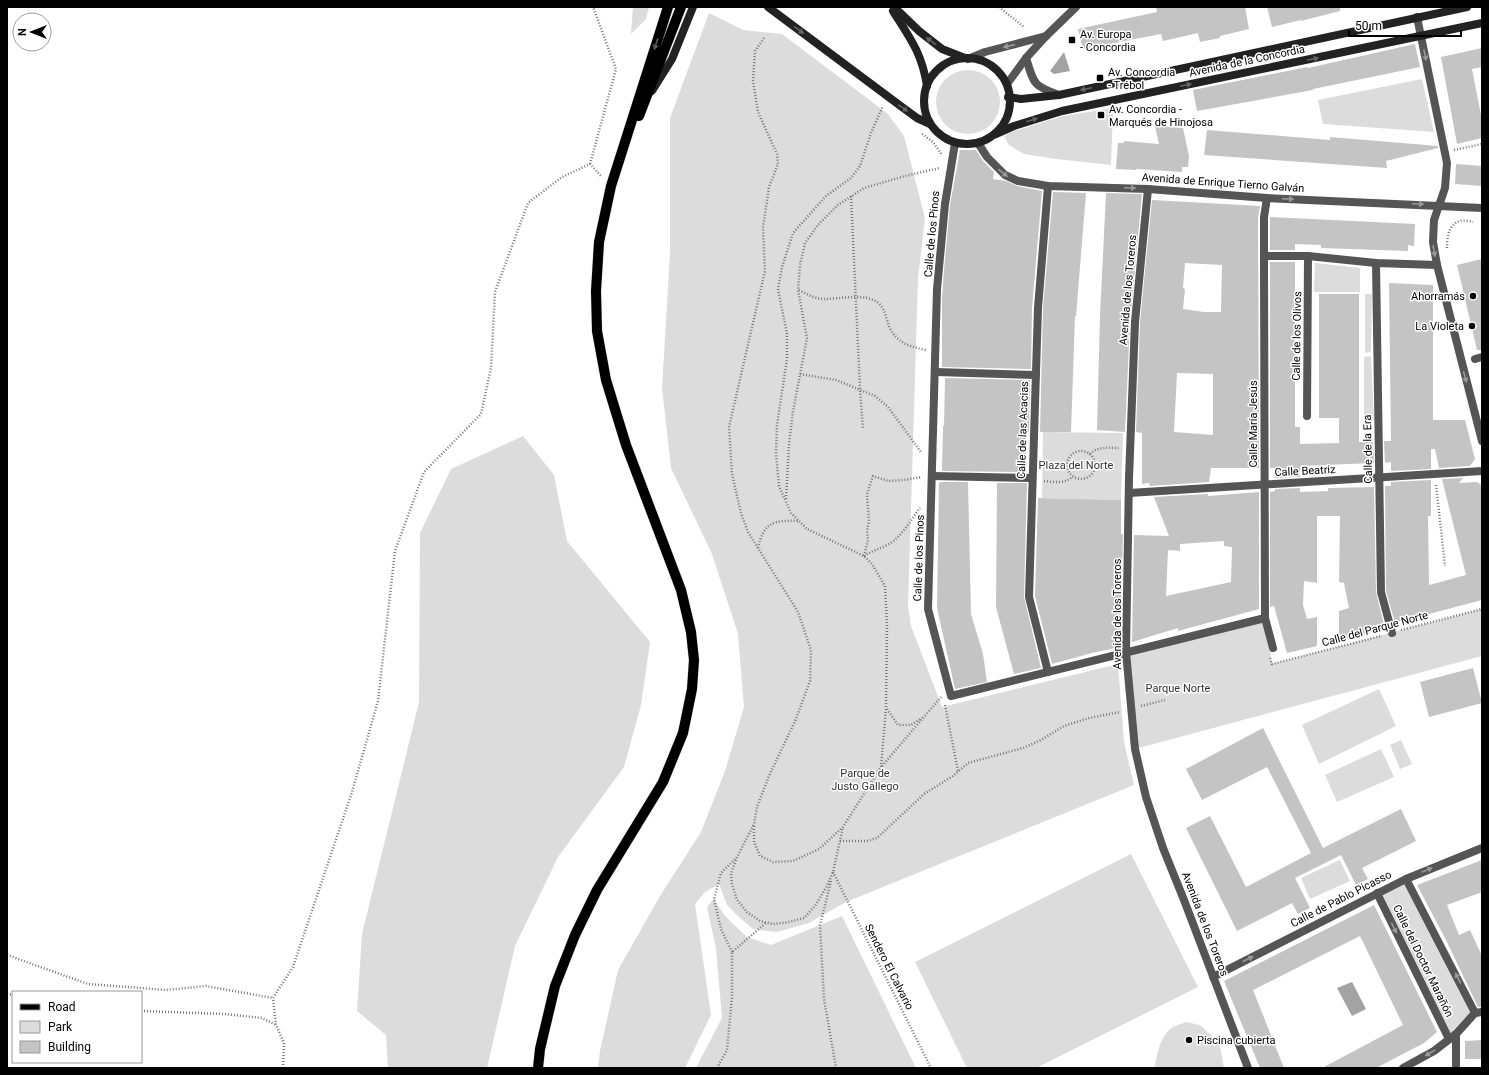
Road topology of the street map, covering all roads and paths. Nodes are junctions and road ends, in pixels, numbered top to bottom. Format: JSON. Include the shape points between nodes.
{"nodes":[{"id":1,"x":593,"y":7,"type":"edge"},
{"id":2,"x":668,"y":7,"type":"edge"},
{"id":3,"x":681,"y":7,"type":"edge"},
{"id":4,"x":693,"y":7,"type":"edge"},
{"id":5,"x":768,"y":7,"type":"edge"},
{"id":6,"x":892,"y":7,"type":"edge"},
{"id":7,"x":1000,"y":7,"type":"edge"},
{"id":8,"x":1076,"y":7,"type":"edge"},
{"id":9,"x":1467,"y":7,"type":"edge"},
{"id":10,"x":1417,"y":17,"type":"junction"},
{"id":11,"x":1482,"y":24,"type":"edge"},
{"id":12,"x":1024,"y":27,"type":"dead end"},
{"id":13,"x":1046,"y":36,"type":"junction"},
{"id":14,"x":1421,"y":36,"type":"junction"},
{"id":15,"x":764,"y":38,"type":"dead end"},
{"id":16,"x":967,"y":58,"type":"junction"},
{"id":17,"x":1026,"y":58,"type":"junction"},
{"id":18,"x":1008,"y":84,"type":"junction"},
{"id":19,"x":927,"y":86,"type":"junction"},
{"id":20,"x":1059,"y":95,"type":"junction"},
{"id":21,"x":1008,"y":97,"type":"junction"},
{"id":22,"x":645,"y":102,"type":"junction"},
{"id":23,"x":889,"y":110,"type":"dead end"},
{"id":24,"x":930,"y":124,"type":"junction"},
{"id":25,"x":920,"y":133,"type":"dead end"},
{"id":26,"x":996,"y":134,"type":"junction"},
{"id":27,"x":955,"y":143,"type":"junction"},
{"id":28,"x":978,"y":144,"type":"junction"},
{"id":29,"x":1482,"y":144,"type":"edge"},
{"id":30,"x":1455,"y":155,"type":"dead end"},
{"id":31,"x":590,"y":164,"type":"junction"},
{"id":32,"x":942,"y":168,"type":"junction"},
{"id":33,"x":941,"y":176,"type":"dead end"},
{"id":34,"x":612,"y":182,"type":"junction"},
{"id":35,"x":1048,"y":186,"type":"junction"},
{"id":36,"x":1148,"y":189,"type":"junction"},
{"id":37,"x":851,"y":196,"type":"junction"},
{"id":38,"x":1267,"y":198,"type":"junction"},
{"id":39,"x":1440,"y":205,"type":"junction"},
{"id":40,"x":1482,"y":208,"type":"edge"},
{"id":41,"x":1473,"y":222,"type":"dead end"},
{"id":42,"x":1448,"y":255,"type":"dead end"},
{"id":43,"x":1264,"y":256,"type":"junction"},
{"id":44,"x":1308,"y":256,"type":"junction"},
{"id":45,"x":1376,"y":263,"type":"junction"},
{"id":46,"x":1437,"y":265,"type":"junction"},
{"id":47,"x":798,"y":290,"type":"junction"},
{"id":48,"x":856,"y":297,"type":"junction"},
{"id":49,"x":928,"y":350,"type":"dead end"},
{"id":50,"x":936,"y":372,"type":"junction"},
{"id":51,"x":800,"y":374,"type":"junction"},
{"id":52,"x":1036,"y":375,"type":"junction"},
{"id":53,"x":860,"y":389,"type":"junction"},
{"id":54,"x":1307,"y":416,"type":"dead end"},
{"id":55,"x":863,"y":429,"type":"dead end"},
{"id":56,"x":1482,"y":441,"type":"edge"},
{"id":57,"x":1122,"y":448,"type":"dead end"},
{"id":58,"x":1090,"y":454,"type":"junction"},
{"id":59,"x":925,"y":457,"type":"dead end"},
{"id":60,"x":1482,"y":471,"type":"edge"},
{"id":61,"x":1434,"y":474,"type":"junction"},
{"id":62,"x":932,"y":476,"type":"junction"},
{"id":63,"x":1072,"y":477,"type":"junction"},
{"id":64,"x":1380,"y":478,"type":"junction"},
{"id":65,"x":1036,"y":480,"type":"junction"},
{"id":66,"x":924,"y":483,"type":"dead end"},
{"id":67,"x":1264,"y":484,"type":"junction"},
{"id":68,"x":1129,"y":493,"type":"junction"},
{"id":69,"x":786,"y":501,"type":"junction"},
{"id":70,"x":923,"y":511,"type":"dead end"},
{"id":71,"x":799,"y":521,"type":"junction"},
{"id":72,"x":758,"y":549,"type":"junction"},
{"id":73,"x":864,"y":556,"type":"junction"},
{"id":74,"x":1445,"y":566,"type":"dead end"},
{"id":75,"x":1482,"y":609,"type":"edge"},
{"id":76,"x":1265,"y":618,"type":"junction"},
{"id":77,"x":1392,"y":633,"type":"junction"},
{"id":78,"x":1273,"y":648,"type":"dead end"},
{"id":79,"x":1126,"y":652,"type":"junction"},
{"id":80,"x":1270,"y":657,"type":"dead end"},
{"id":81,"x":1048,"y":672,"type":"junction"},
{"id":82,"x":939,"y":690,"type":"dead end"},
{"id":83,"x":941,"y":697,"type":"junction"},
{"id":84,"x":886,"y":708,"type":"junction"},
{"id":85,"x":1123,"y":711,"type":"dead end"},
{"id":86,"x":924,"y":717,"type":"junction"},
{"id":87,"x":881,"y":767,"type":"junction"},
{"id":88,"x":958,"y":771,"type":"junction"},
{"id":89,"x":754,"y":824,"type":"junction"},
{"id":90,"x":844,"y":826,"type":"junction"},
{"id":91,"x":840,"y":841,"type":"junction"},
{"id":92,"x":1482,"y":848,"type":"edge"},
{"id":93,"x":737,"y":858,"type":"junction"},
{"id":94,"x":833,"y":872,"type":"junction"},
{"id":95,"x":1406,"y":879,"type":"junction"},
{"id":96,"x":1377,"y":893,"type":"junction"},
{"id":97,"x":767,"y":922,"type":"junction"},
{"id":98,"x":732,"y":952,"type":"junction"},
{"id":99,"x":7,"y":955,"type":"edge"},
{"id":100,"x":1214,"y":977,"type":"junction"},
{"id":101,"x":273,"y":998,"type":"junction"},
{"id":102,"x":142,"y":1011,"type":"edge"},
{"id":103,"x":1479,"y":1013,"type":"edge"},
{"id":104,"x":276,"y":1025,"type":"junction"},
{"id":105,"x":1456,"y":1034,"type":"junction"},
{"id":106,"x":1449,"y":1040,"type":"junction"},
{"id":107,"x":283,"y":1068,"type":"edge"},
{"id":108,"x":538,"y":1068,"type":"edge"},
{"id":109,"x":717,"y":1068,"type":"edge"},
{"id":110,"x":836,"y":1068,"type":"edge"},
{"id":111,"x":931,"y":1068,"type":"edge"},
{"id":112,"x":1248,"y":1068,"type":"edge"},
{"id":113,"x":1403,"y":1068,"type":"edge"},
{"id":114,"x":1456,"y":1068,"type":"edge"}],
"edges":[{"from":1,"to":31,"type":"path","via":[[616,69]]},
{"from":2,"to":34,"type":"main road","one_way":true},
{"from":3,"to":22,"type":"main road"},
{"from":4,"to":22,"type":"street","via":[[672,59]]},
{"from":5,"to":24,"type":"street","one_way":true,"via":[[917,118]]},
{"from":16,"to":6,"type":"street","one_way":true,"via":[[942,49]]},
{"from":6,"to":19,"type":"street","via":[[916,46]]},
{"from":7,"to":12,"type":"path"},
{"from":8,"to":13,"type":"street"},
{"from":9,"to":10,"type":"street","name":"Avenida de la Concordia"},
{"from":10,"to":14,"type":"street"},
{"from":10,"to":20,"type":"street","name":"Avenida de la Concordia","one_way":true},
{"from":11,"to":14,"type":"street","name":"Avenida de la Concordia"},
{"from":13,"to":16,"type":"street","one_way":true},
{"from":13,"to":17,"type":"street"},
{"from":26,"to":14,"type":"street","name":"Avenida de la Concordia","one_way":true,"via":[[1062,111]]},
{"from":14,"to":39,"type":"street","one_way":true,"via":[[1447,163],[1445,188]]},
{"from":15,"to":72,"type":"path","via":[[755,51],[753,81],[758,112],[777,154],[778,164],[769,187],[763,228],[765,271],[729,427],[732,474],[739,505],[748,532]]},
{"from":16,"to":18,"type":"street","via":[[987,62]]},
{"from":16,"to":19,"type":"street","via":[[949,62],[935,72]]},
{"from":17,"to":18,"type":"street"},
{"from":17,"to":20,"type":"street","via":[[1035,83],[1042,89]]},
{"from":18,"to":21,"type":"street"},
{"from":19,"to":24,"type":"street","via":[[924,103]]},
{"from":20,"to":21,"type":"street","name":"Avenida de la Concordia","via":[[1021,99]]},
{"from":21,"to":26,"type":"street","via":[[1010,109],[1006,121]]},
{"from":22,"to":34,"type":"main road"},
{"from":23,"to":69,"type":"path","via":[[883,106],[860,166],[851,178],[826,196],[793,234],[782,267],[778,289],[787,334],[787,359],[777,425],[776,454],[779,486]]},
{"from":24,"to":27,"type":"street","via":[[938,134]]},
{"from":25,"to":32,"type":"path","via":[[933,142],[943,155]]},
{"from":26,"to":28,"type":"street"},
{"from":27,"to":28,"type":"street"},
{"from":27,"to":50,"type":"street","name":"Calle de los Pinos","via":[[945,204],[937,289]]},
{"from":28,"to":35,"type":"street","name":"Avenida de Enrique Tierno Galván","one_way":true,"via":[[1005,175],[1018,181]]},
{"from":29,"to":30,"type":"path","via":[[1454,150]]},
{"from":31,"to":34,"type":"path"},
{"from":31,"to":101,"type":"path","via":[[562,178],[528,202],[495,292],[491,368],[482,414],[424,472],[395,552],[378,701],[352,792],[293,968]]},
{"from":32,"to":33,"type":"path"},
{"from":32,"to":37,"type":"path","via":[[864,188]]},
{"from":34,"to":108,"type":"main road","via":[[599,242],[597,331],[606,380],[626,446],[681,590],[692,639],[692,689],[683,733],[663,782],[597,890],[575,935],[555,986]]},
{"from":35,"to":36,"type":"street","name":"Avenida de Enrique Tierno Galván","one_way":true},
{"from":35,"to":52,"type":"street","name":"Calle de las Acacias","via":[[1038,308]]},
{"from":36,"to":38,"type":"street","name":"Avenida de Enrique Tierno Galván"},
{"from":36,"to":68,"type":"street","name":"Avenida de los Toreros","via":[[1135,322]]},
{"from":37,"to":47,"type":"path","via":[[818,225],[806,243],[800,265]]},
{"from":37,"to":48,"type":"path"},
{"from":38,"to":39,"type":"street","name":"Avenida de Enrique Tierno Galván","one_way":true},
{"from":38,"to":43,"type":"street","name":"Calle María Jesús","via":[[1264,217]]},
{"from":39,"to":40,"type":"street","name":"Avenida de Enrique Tierno Galván"},
{"from":39,"to":46,"type":"street","one_way":true,"via":[[1434,220],[1433,242]]},
{"from":41,"to":42,"type":"path","via":[[1460,221],[1452,226],[1446,248]]},
{"from":43,"to":44,"type":"street"},
{"from":43,"to":67,"type":"street","name":"Calle María Jesús"},
{"from":44,"to":45,"type":"street"},
{"from":44,"to":54,"type":"street","name":"Calle de los Olivos"},
{"from":45,"to":46,"type":"street"},
{"from":45,"to":64,"type":"street","name":"Calle de la Era"},
{"from":46,"to":56,"type":"street","one_way":true},
{"from":47,"to":48,"type":"path","via":[[824,299]]},
{"from":47,"to":51,"type":"path","via":[[807,338]]},
{"from":48,"to":49,"type":"path","via":[[878,302],[884,309],[888,325],[897,339],[911,347]]},
{"from":48,"to":53,"type":"path"},
{"from":50,"to":52,"type":"street"},
{"from":50,"to":62,"type":"street","name":"Calle de los Pinos"},
{"from":51,"to":53,"type":"path","via":[[836,380]]},
{"from":51,"to":69,"type":"path","via":[[789,444]]},
{"from":52,"to":65,"type":"street","name":"Calle de las Acacias"},
{"from":53,"to":55,"type":"path"},
{"from":53,"to":59,"type":"path","via":[[875,396],[888,407]]},
{"from":57,"to":58,"type":"path","via":[[1100,448]]},
{"from":58,"to":63,"type":"path","via":[[1095,462],[1093,472],[1086,478]]},
{"from":58,"to":63,"type":"path","via":[[1077,451],[1069,456],[1066,465]]},
{"from":60,"to":61,"type":"street","name":"Calle Beatriz"},
{"from":61,"to":64,"type":"street","name":"Calle Beatriz"},
{"from":61,"to":74,"type":"path"},
{"from":62,"to":65,"type":"street"},
{"from":62,"to":81,"type":"street","name":"Calle de los Pinos","via":[[928,609],[951,696]]},
{"from":63,"to":65,"type":"path","via":[[1069,481],[1061,482]]},
{"from":64,"to":67,"type":"street","name":"Calle Beatriz"},
{"from":64,"to":77,"type":"street","name":"Calle de la Era","via":[[1381,592]]},
{"from":65,"to":81,"type":"street","name":"Calle de las Acacias","via":[[1029,597]]},
{"from":66,"to":73,"type":"path","via":[[924,476],[888,481],[873,476],[867,494],[869,521]]},
{"from":67,"to":68,"type":"street","name":"Calle Beatriz"},
{"from":67,"to":76,"type":"street","name":"Calle María Jesús"},
{"from":68,"to":79,"type":"street","name":"Avenida de los Toreros"},
{"from":69,"to":71,"type":"path"},
{"from":70,"to":73,"type":"path","via":[[923,504],[903,531],[887,545]]},
{"from":71,"to":72,"type":"path","via":[[777,522],[768,526],[761,534]]},
{"from":71,"to":73,"type":"path","via":[[807,529]]},
{"from":72,"to":89,"type":"path","via":[[798,612],[811,650],[810,681],[796,719],[769,776],[757,807]]},
{"from":73,"to":84,"type":"path","via":[[885,586]]},
{"from":75,"to":77,"type":"path","name":"Calle del Parque Norte"},
{"from":76,"to":78,"type":"street","name":"Calle María Jesús"},
{"from":76,"to":79,"type":"street","name":"Calle de los Pinos"},
{"from":77,"to":80,"type":"path","name":"Calle del Parque Norte","via":[[1272,664]]},
{"from":79,"to":81,"type":"street","name":"Calle de los Pinos"},
{"from":79,"to":100,"type":"street","name":"Avenida de los Toreros","via":[[1135,749],[1146,796],[1163,848]]},
{"from":82,"to":83,"type":"path"},
{"from":83,"to":86,"type":"path"},
{"from":83,"to":88,"type":"path","via":[[945,704]]},
{"from":84,"to":86,"type":"path","via":[[898,725],[911,724]]},
{"from":84,"to":87,"type":"path"},
{"from":85,"to":88,"type":"path","via":[[1064,726],[1023,748],[968,763]]},
{"from":86,"to":87,"type":"path"},
{"from":87,"to":90,"type":"path"},
{"from":88,"to":91,"type":"path","via":[[924,794],[877,838],[867,841]]},
{"from":89,"to":90,"type":"path","via":[[754,842],[760,856],[773,862],[793,861],[819,849]]},
{"from":89,"to":93,"type":"path"},
{"from":90,"to":91,"type":"path"},
{"from":91,"to":94,"type":"path"},
{"from":95,"to":92,"type":"street","name":"Calle de Pablo Picasso","one_way":true},
{"from":93,"to":97,"type":"path","via":[[731,874],[737,900],[747,912]]},
{"from":93,"to":98,"type":"path","via":[[720,873],[714,899],[720,929]]},
{"from":94,"to":97,"type":"path","via":[[815,906],[804,918],[773,924]]},
{"from":94,"to":110,"type":"path","via":[[820,926],[824,999]]},
{"from":94,"to":111,"type":"path","name":"Sendero El Calvario"},
{"from":95,"to":96,"type":"street","name":"Calle de Pablo Picasso"},
{"from":103,"to":95,"type":"street","name":"Calle del Doctor Marañón","one_way":true},
{"from":100,"to":96,"type":"street","name":"Calle de Pablo Picasso","one_way":true},
{"from":96,"to":106,"type":"street","name":"Calle del Doctor Marañón","one_way":true},
{"from":97,"to":98,"type":"path"},
{"from":98,"to":109,"type":"path","via":[[732,997],[727,1050]]},
{"from":99,"to":101,"type":"path","via":[[88,984],[166,990],[206,986]]},
{"from":100,"to":112,"type":"street","name":"Avenida de los Toreros"},
{"from":101,"to":104,"type":"path"},
{"from":102,"to":104,"type":"path","via":[[224,1014],[262,1018]]},
{"from":103,"to":105,"type":"street"},
{"from":104,"to":107,"type":"path","via":[[284,1043]]},
{"from":105,"to":106,"type":"street"},
{"from":105,"to":114,"type":"street"},
{"from":106,"to":113,"type":"street","one_way":true}]}
